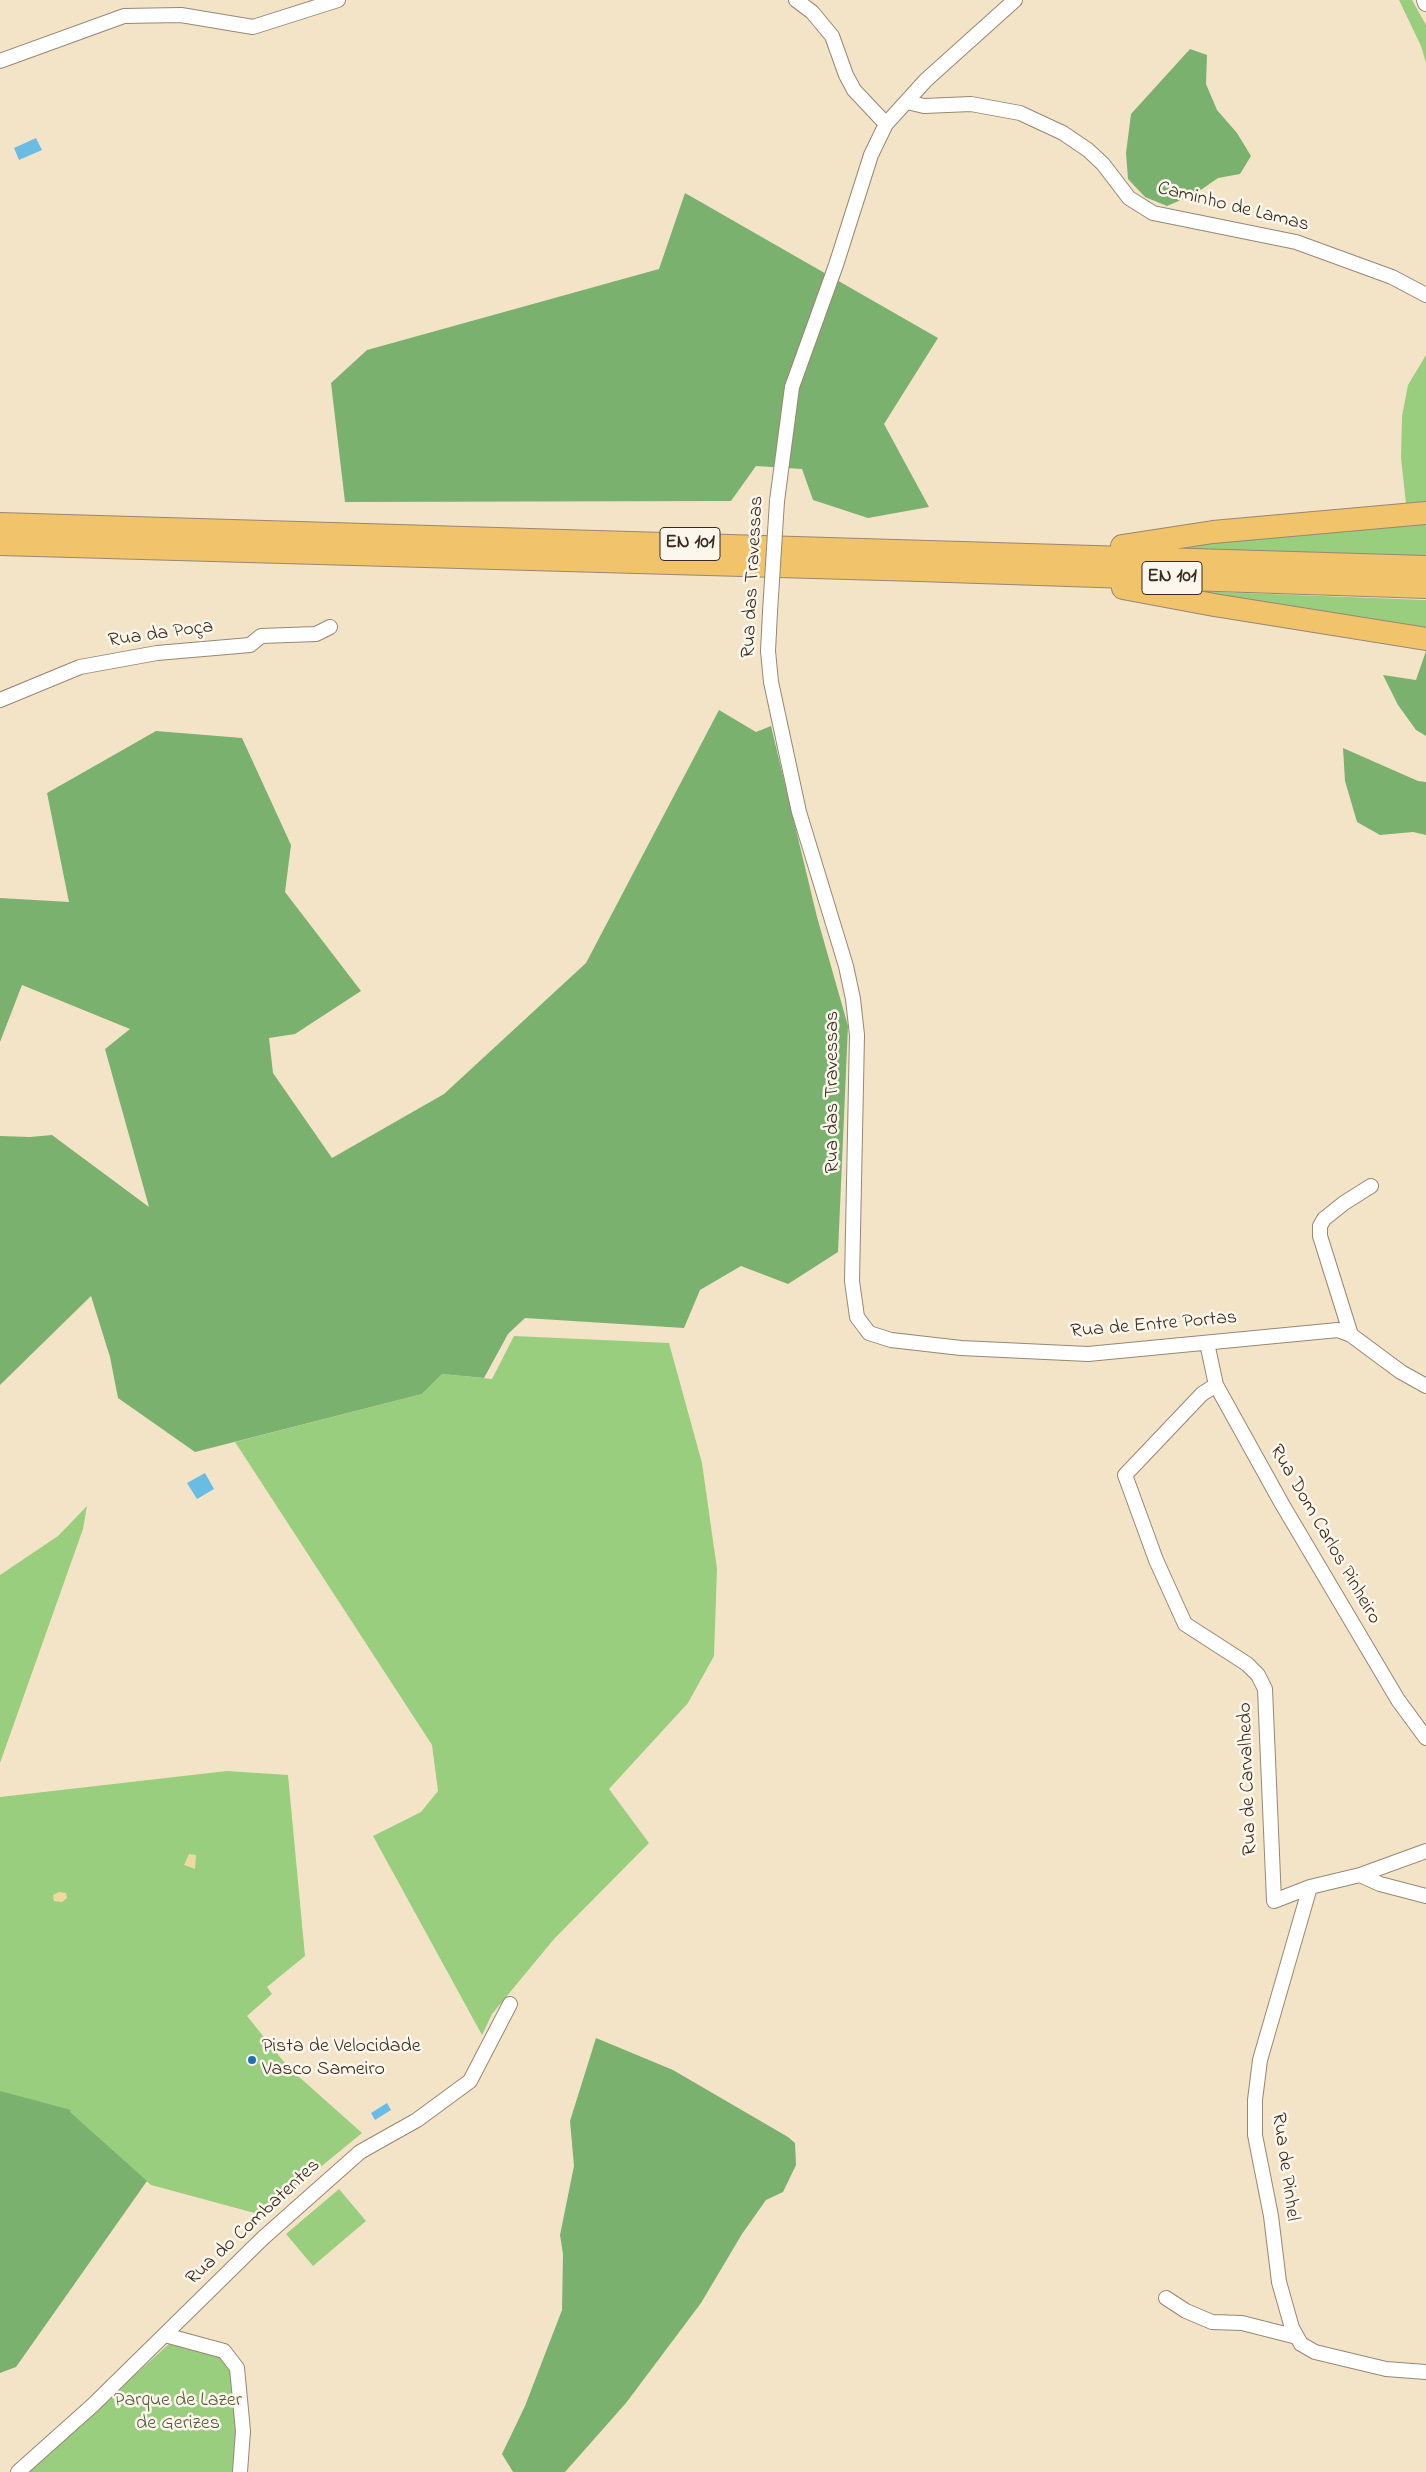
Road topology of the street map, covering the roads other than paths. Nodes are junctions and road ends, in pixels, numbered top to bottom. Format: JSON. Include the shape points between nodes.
{"nodes":[{"id":1,"x":338,"y":0,"type":"edge"},
{"id":2,"x":796,"y":0,"type":"edge"},
{"id":3,"x":1015,"y":0,"type":"edge"},
{"id":4,"x":0,"y":61,"type":"edge"},
{"id":5,"x":907,"y":102,"type":"junction"},
{"id":6,"x":886,"y":124,"type":"junction"},
{"id":7,"x":1426,"y":295,"type":"edge"},
{"id":8,"x":1426,"y":513,"type":"edge"},
{"id":9,"x":0,"y":524,"type":"edge"},
{"id":10,"x":0,"y":544,"type":"edge"},
{"id":11,"x":888,"y":550,"type":"junction"},
{"id":12,"x":1426,"y":567,"type":"edge"},
{"id":13,"x":918,"y":570,"type":"junction"},
{"id":14,"x":1426,"y":587,"type":"edge"},
{"id":15,"x":330,"y":627,"type":"dead end"},
{"id":16,"x":1426,"y":639,"type":"edge"},
{"id":17,"x":0,"y":700,"type":"edge"},
{"id":18,"x":1371,"y":1186,"type":"dead end"},
{"id":19,"x":869,"y":1333,"type":"joint"},
{"id":20,"x":1351,"y":1335,"type":"junction"},
{"id":21,"x":1207,"y":1343,"type":"junction"},
{"id":22,"x":1216,"y":1384,"type":"junction"},
{"id":23,"x":1426,"y":1386,"type":"edge"},
{"id":24,"x":1426,"y":1738,"type":"edge"},
{"id":25,"x":1426,"y":1851,"type":"edge"},
{"id":26,"x":1360,"y":1875,"type":"junction"},
{"id":27,"x":1310,"y":1887,"type":"junction"},
{"id":28,"x":1426,"y":1896,"type":"edge"},
{"id":29,"x":510,"y":2004,"type":"dead end"},
{"id":30,"x":1166,"y":2298,"type":"dead end"},
{"id":31,"x":165,"y":2335,"type":"junction"},
{"id":32,"x":1297,"y":2337,"type":"junction"},
{"id":33,"x":1426,"y":2372,"type":"edge"},
{"id":34,"x":18,"y":2472,"type":"edge"},
{"id":35,"x":240,"y":2472,"type":"edge"}],
"edges":[{"from":1,"to":4,"type":"street","via":[[253,27],[181,15],[124,16]]},
{"from":2,"to":6,"type":"street","via":[[812,12],[832,36],[854,90]]},
{"from":3,"to":5,"type":"street","name":"Rua das Travessas","via":[[926,80]]},
{"from":5,"to":6,"type":"street","name":"Rua das Travessas"},
{"from":5,"to":7,"type":"street","name":"Caminho de Lamas","via":[[924,106],[971,104],[1020,113],[1063,133],[1088,150],[1129,198],[1153,213],[1296,242],[1392,277]]},
{"from":6,"to":19,"type":"street","name":"Rua das Travessas","bridge":true,"via":[[871,155],[792,387],[777,501],[768,651],[771,682],[799,812],[853,999],[857,1034],[852,1281],[857,1317]]},
{"from":8,"to":11,"type":"highway","via":[[1214,532],[1130,546],[920,543]]},
{"from":9,"to":11,"type":"highway","number":"EN 101"},
{"from":10,"to":13,"type":"highway","number":"EN 101"},
{"from":11,"to":12,"type":"highway","number":"EN 101"},
{"from":13,"to":14,"type":"highway","number":"EN 101"},
{"from":13,"to":16,"type":"highway","via":[[945,578],[1121,587]]},
{"from":15,"to":17,"type":"street","name":"Rua da Poça","via":[[316,634],[261,636],[250,645],[157,653],[80,667]]},
{"from":18,"to":20,"type":"street","via":[[1344,1203],[1320,1226],[1320,1236]]},
{"from":19,"to":21,"type":"street","name":"Rua de Entre Portas","via":[[891,1340],[961,1348],[1088,1354]]},
{"from":20,"to":21,"type":"street","name":"Rua de Entre Portas","via":[[1338,1330],[1317,1330]]},
{"from":20,"to":23,"type":"street","name":"Rua de Entre Portas"},
{"from":21,"to":22,"type":"street","name":"Rua Dom Carlos Pinheiro"},
{"from":22,"to":24,"type":"street","name":"Rua Dom Carlos Pinheiro","via":[[1287,1513],[1398,1700]]},
{"from":22,"to":27,"type":"street","name":"Rua de Carvalhedo","via":[[1202,1394],[1125,1475],[1156,1560],[1185,1624],[1247,1664],[1258,1675],[1265,1690],[1274,1901]]},
{"from":25,"to":26,"type":"street"},
{"from":26,"to":27,"type":"street"},
{"from":26,"to":28,"type":"street","via":[[1380,1884]]},
{"from":27,"to":32,"type":"street","name":"Rua de Pinhel","via":[[1260,2060],[1255,2100],[1255,2135],[1271,2216],[1279,2282]]},
{"from":29,"to":31,"type":"street","name":"Rua do Combatentes","via":[[470,2081],[417,2120],[360,2152],[262,2238]]},
{"from":30,"to":32,"type":"street","via":[[1212,2322],[1242,2323]]},
{"from":31,"to":34,"type":"street","name":"Rua do Combatentes","via":[[94,2405]]},
{"from":31,"to":35,"type":"street","via":[[224,2351],[237,2368],[243,2431]]},
{"from":32,"to":33,"type":"street","via":[[1301,2344],[1315,2352],[1386,2369]]}]}
